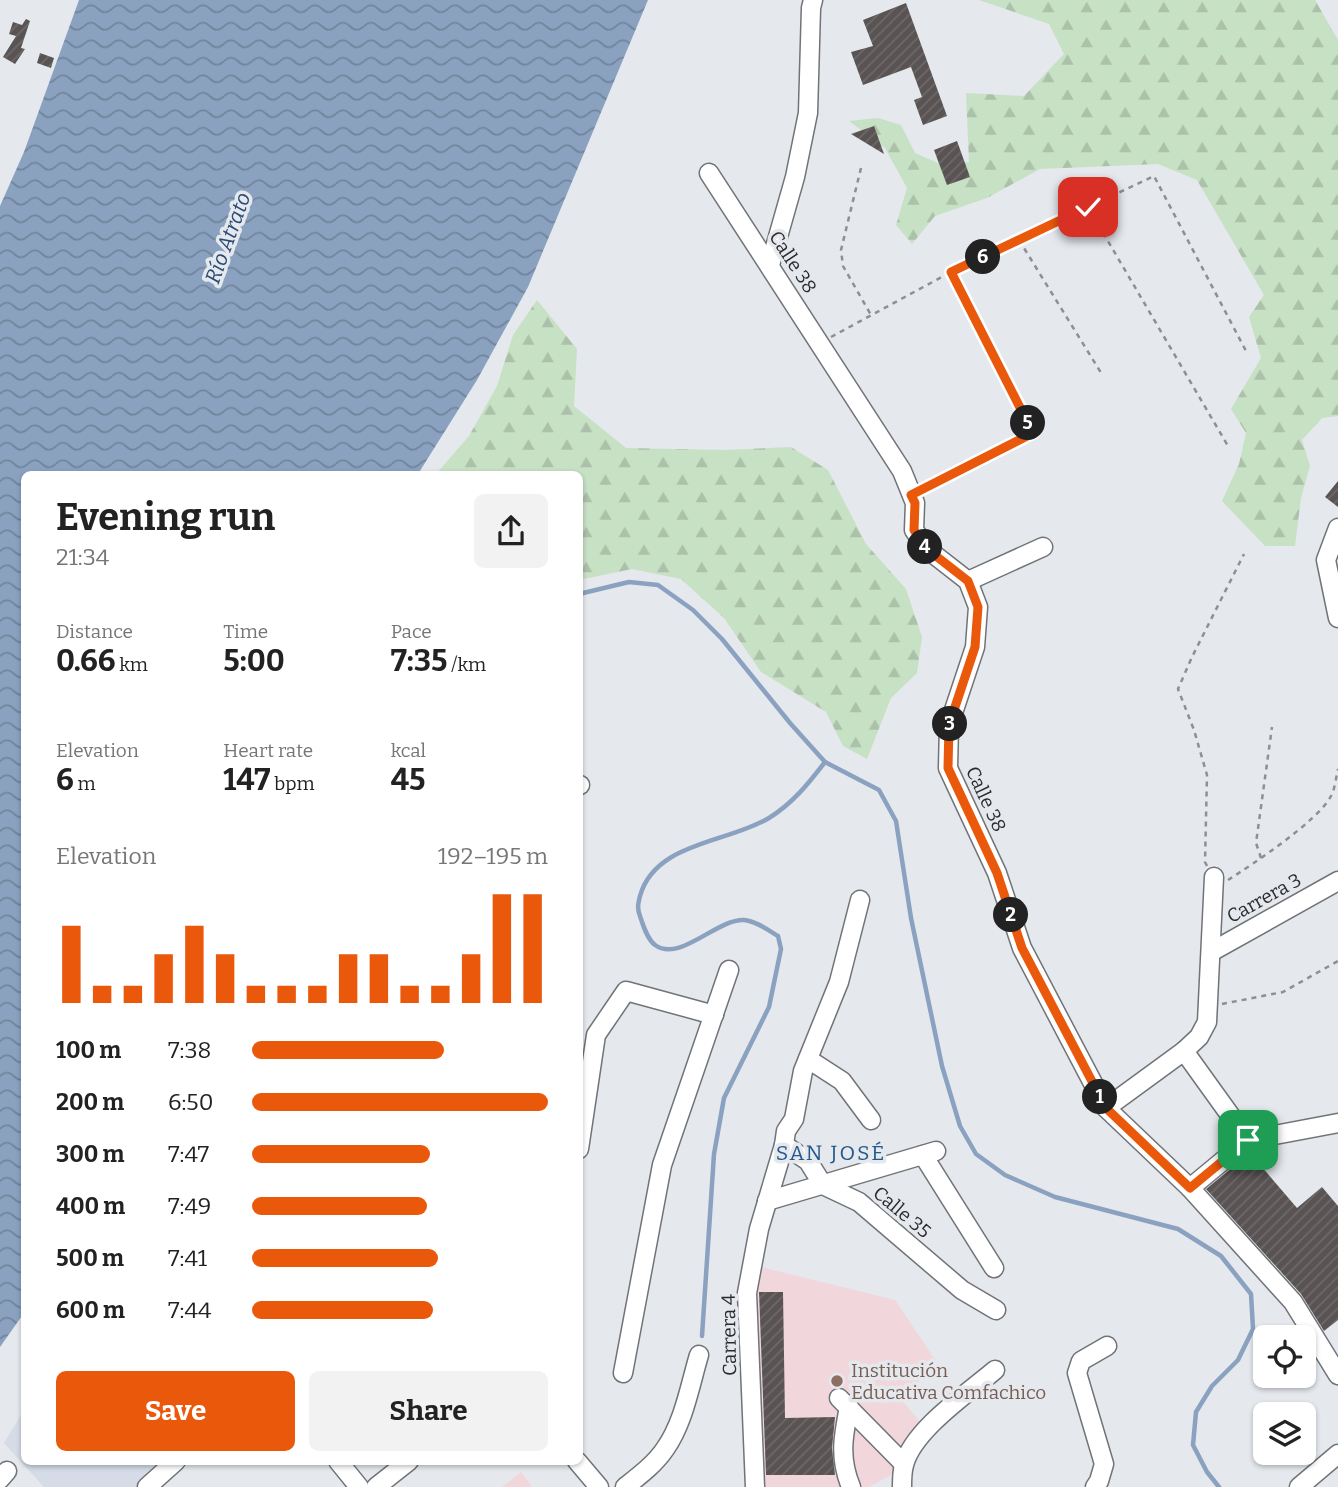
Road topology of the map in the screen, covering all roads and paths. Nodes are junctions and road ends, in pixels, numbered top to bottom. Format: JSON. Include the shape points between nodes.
{"nodes":[{"id":1,"x":813,"y":0,"type":"edge"},
{"id":2,"x":861,"y":168,"type":"dead end"},
{"id":3,"x":709,"y":173,"type":"dead end"},
{"id":4,"x":1088,"y":207,"type":"junction"},
{"id":5,"x":1019,"y":240,"type":"junction"},
{"id":6,"x":770,"y":265,"type":"junction"},
{"id":7,"x":951,"y":272,"type":"junction"},
{"id":8,"x":871,"y":315,"type":"junction"},
{"id":9,"x":820,"y":343,"type":"junction"},
{"id":10,"x":1246,"y":351,"type":"dead end"},
{"id":11,"x":1103,"y":376,"type":"dead end"},
{"id":12,"x":1228,"y":446,"type":"dead end"},
{"id":13,"x":911,"y":495,"type":"junction"},
{"id":14,"x":1338,"y":528,"type":"edge"},
{"id":15,"x":1043,"y":547,"type":"dead end"},
{"id":16,"x":1244,"y":554,"type":"dead end"},
{"id":17,"x":968,"y":581,"type":"junction"},
{"id":18,"x":1338,"y":618,"type":"edge"},
{"id":19,"x":1272,"y":727,"type":"dead end"},
{"id":20,"x":1338,"y":769,"type":"edge"},
{"id":21,"x":1261,"y":858,"type":"junction"},
{"id":22,"x":1214,"y":877,"type":"junction"},
{"id":23,"x":1338,"y":881,"type":"edge"},
{"id":24,"x":860,"y":900,"type":"dead end"},
{"id":25,"x":1211,"y":952,"type":"junction"},
{"id":26,"x":1338,"y":961,"type":"edge"},
{"id":27,"x":729,"y":970,"type":"dead end"},
{"id":28,"x":1208,"y":1007,"type":"junction"},
{"id":29,"x":714,"y":1015,"type":"junction"},
{"id":30,"x":1184,"y":1051,"type":"junction"},
{"id":31,"x":808,"y":1059,"type":"junction"},
{"id":32,"x":1106,"y":1108,"type":"junction"},
{"id":33,"x":871,"y":1120,"type":"dead end"},
{"id":34,"x":583,"y":1123,"type":"edge"},
{"id":35,"x":1338,"y":1123,"type":"edge"},
{"id":36,"x":1248,"y":1140,"type":"junction"},
{"id":37,"x":784,"y":1145,"type":"junction"},
{"id":38,"x":823,"y":1185,"type":"junction"},
{"id":39,"x":1190,"y":1188,"type":"junction"},
{"id":40,"x":767,"y":1201,"type":"junction"},
{"id":41,"x":994,"y":1268,"type":"dead end"},
{"id":42,"x":996,"y":1310,"type":"dead end"},
{"id":43,"x":1107,"y":1346,"type":"dead end"},
{"id":44,"x":699,"y":1354,"type":"dead end"},
{"id":45,"x":995,"y":1370,"type":"dead end"},
{"id":46,"x":623,"y":1373,"type":"dead end"},
{"id":47,"x":1338,"y":1375,"type":"edge"},
{"id":48,"x":1338,"y":1454,"type":"edge"},
{"id":49,"x":904,"y":1464,"type":"junction"},
{"id":50,"x":172,"y":1465,"type":"edge"},
{"id":51,"x":341,"y":1465,"type":"edge"},
{"id":52,"x":404,"y":1465,"type":"edge"},
{"id":53,"x":580,"y":1465,"type":"edge"},
{"id":54,"x":147,"y":1487,"type":"edge"},
{"id":55,"x":359,"y":1487,"type":"edge"},
{"id":56,"x":376,"y":1487,"type":"edge"},
{"id":57,"x":599,"y":1487,"type":"edge"},
{"id":58,"x":625,"y":1487,"type":"edge"},
{"id":59,"x":755,"y":1487,"type":"edge"},
{"id":60,"x":851,"y":1487,"type":"edge"},
{"id":61,"x":902,"y":1487,"type":"edge"},
{"id":62,"x":1095,"y":1487,"type":"edge"},
{"id":63,"x":1299,"y":1487,"type":"edge"}],
"edges":[{"from":1,"to":6,"type":"street","via":[[808,113]]},
{"from":2,"to":8,"type":"path","via":[[841,250],[843,266]]},
{"from":3,"to":6,"type":"street","name":"Calle 38"},
{"from":4,"to":5,"type":"path"},
{"from":4,"to":10,"type":"path","via":[[1154,176]]},
{"from":4,"to":12,"type":"path"},
{"from":5,"to":7,"type":"path"},
{"from":5,"to":11,"type":"path"},
{"from":6,"to":9,"type":"street","name":"Calle 38"},
{"from":7,"to":8,"type":"path"},
{"from":7,"to":13,"type":"path","via":[[1033,433]]},
{"from":8,"to":9,"type":"path"},
{"from":9,"to":13,"type":"street","name":"Calle 38","via":[[902,471]]},
{"from":13,"to":17,"type":"street","name":"Calle 38","via":[[914,530],[927,549]]},
{"from":14,"to":18,"type":"street","via":[[1325,560]]},
{"from":15,"to":17,"type":"street"},
{"from":16,"to":22,"type":"path","via":[[1178,689],[1207,775],[1205,862]]},
{"from":17,"to":32,"type":"street","name":"Calle 38","via":[[978,607],[975,647],[949,725],[948,768],[997,873],[1022,948]]},
{"from":19,"to":21,"type":"path","via":[[1256,843]]},
{"from":20,"to":21,"type":"path","via":[[1331,796]]},
{"from":21,"to":22,"type":"path","via":[[1228,880]]},
{"from":22,"to":25,"type":"street"},
{"from":23,"to":25,"type":"street","name":"Carrera 3"},
{"from":24,"to":31,"type":"street","name":"Carrera 4","via":[[839,982]]},
{"from":25,"to":28,"type":"street"},
{"from":26,"to":28,"type":"path","via":[[1283,992]]},
{"from":27,"to":29,"type":"street"},
{"from":28,"to":30,"type":"street","via":[[1208,1022]]},
{"from":29,"to":34,"type":"street","via":[[626,990],[596,1035]]},
{"from":29,"to":46,"type":"street","via":[[662,1165]]},
{"from":30,"to":32,"type":"street"},
{"from":30,"to":36,"type":"street"},
{"from":31,"to":33,"type":"street","via":[[842,1081]]},
{"from":31,"to":37,"type":"street","name":"Carrera 4"},
{"from":32,"to":39,"type":"street","name":"Calle 38"},
{"from":35,"to":36,"type":"street"},
{"from":36,"to":39,"type":"street"},
{"from":37,"to":38,"type":"street","name":"Calle 35","via":[[808,1161]]},
{"from":37,"to":40,"type":"street","name":"Carrera 4"},
{"from":38,"to":40,"type":"street"},
{"from":38,"to":41,"type":"street","via":[[929,1153]]},
{"from":38,"to":42,"type":"street","name":"Calle 35","via":[[859,1202],[962,1290]]},
{"from":39,"to":47,"type":"street","name":"Calle 38","via":[[1293,1302]]},
{"from":40,"to":59,"type":"street","name":"Carrera 4","via":[[747,1293]]},
{"from":43,"to":62,"type":"street","via":[[1081,1362],[1077,1373],[1104,1464]]},
{"from":44,"to":58,"type":"street","via":[[681,1417],[666,1448]]},
{"from":45,"to":49,"type":"street","via":[[934,1420]]},
{"from":48,"to":63,"type":"street"},
{"from":49,"to":60,"type":"street","via":[[844,1403],[843,1467]]},
{"from":49,"to":61,"type":"street"},
{"from":50,"to":54,"type":"street"},
{"from":51,"to":55,"type":"street"},
{"from":52,"to":56,"type":"street"},
{"from":53,"to":57,"type":"street"}]}
